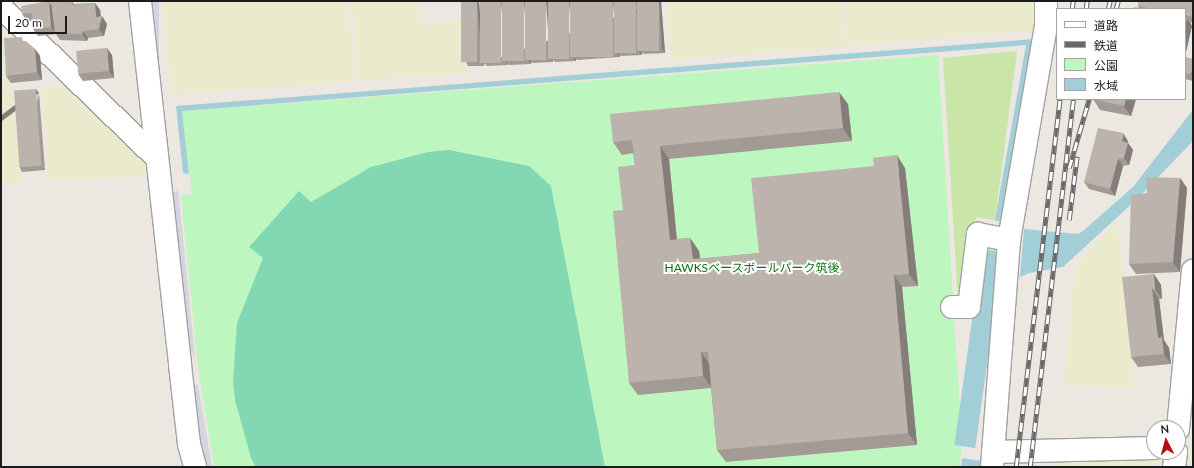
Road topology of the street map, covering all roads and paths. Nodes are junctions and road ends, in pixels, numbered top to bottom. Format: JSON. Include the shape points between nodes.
{"nodes":[{"id":1,"x":20,"y":1,"type":"edge"},
{"id":2,"x":140,"y":1,"type":"edge"},
{"id":3,"x":1046,"y":1,"type":"edge"},
{"id":4,"x":1,"y":8,"type":"edge"},
{"id":5,"x":17,"y":23,"type":"junction"},
{"id":6,"x":155,"y":156,"type":"junction"},
{"id":7,"x":1009,"y":240,"type":"junction"},
{"id":8,"x":1193,"y":271,"type":"edge"},
{"id":9,"x":952,"y":307,"type":"dead end"},
{"id":10,"x":1179,"y":420,"type":"edge"},
{"id":11,"x":1146,"y":449,"type":"edge"},
{"id":12,"x":992,"y":460,"type":"edge"},
{"id":13,"x":195,"y":467,"type":"edge"}],
"edges":[{"from":1,"to":5,"type":"street"},
{"from":2,"to":6,"type":"street"},
{"from":3,"to":7,"type":"street","via":[[1046,26]]},
{"from":4,"to":5,"type":"street"},
{"from":5,"to":6,"type":"street"},
{"from":6,"to":13,"type":"street","via":[[189,444]]},
{"from":7,"to":9,"type":"street","via":[[978,234],[969,307]]},
{"from":7,"to":12,"type":"street"},
{"from":8,"to":10,"type":"street"},
{"from":11,"to":12,"type":"street"}]}
